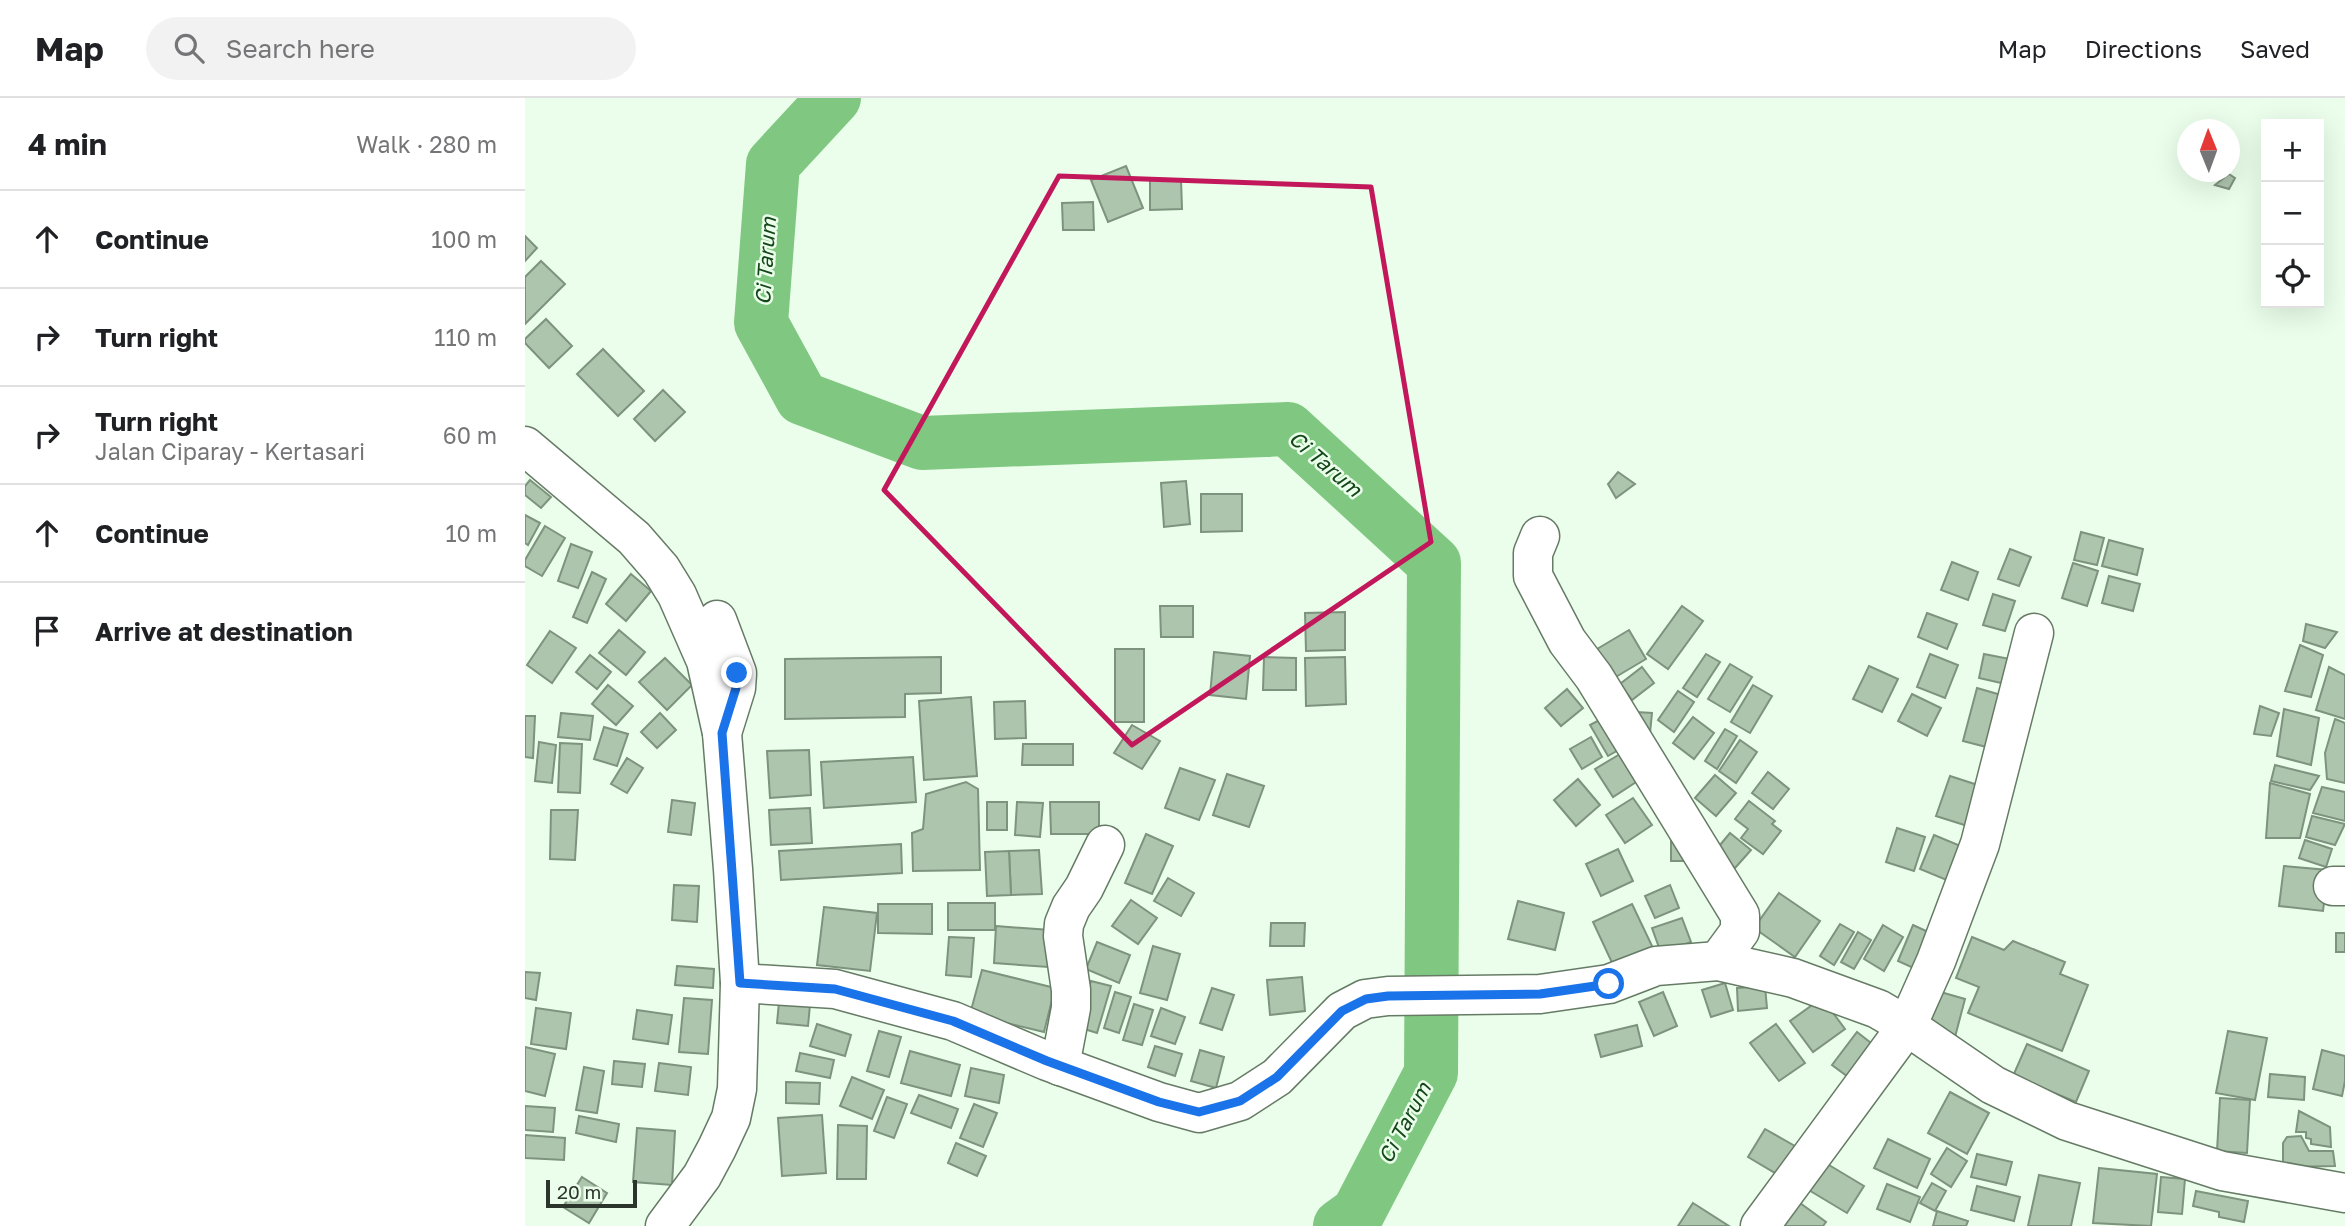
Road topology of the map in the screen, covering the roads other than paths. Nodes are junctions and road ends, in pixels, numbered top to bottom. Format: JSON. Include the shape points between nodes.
{"nodes":[{"id":1,"x":525,"y":446,"type":"edge"},
{"id":2,"x":1540,"y":536,"type":"dead end"},
{"id":3,"x":717,"y":621,"type":"dead end"},
{"id":4,"x":2034,"y":633,"type":"dead end"},
{"id":5,"x":722,"y":733,"type":"junction"},
{"id":6,"x":1105,"y":845,"type":"dead end"},
{"id":7,"x":1718,"y":961,"type":"junction"},
{"id":8,"x":740,"y":983,"type":"junction"},
{"id":9,"x":1907,"y":1026,"type":"junction"},
{"id":10,"x":1054,"y":1064,"type":"junction"},
{"id":11,"x":2345,"y":1193,"type":"edge"},
{"id":12,"x":665,"y":1226,"type":"edge"},
{"id":13,"x":1760,"y":1226,"type":"edge"}],
"edges":[{"from":1,"to":5,"type":"street","via":[[634,538],[661,569],[706,661]]},
{"from":2,"to":7,"type":"street","via":[[1533,553],[1532,576],[1567,641],[1594,677],[1740,915],[1740,932]]},
{"from":3,"to":5,"type":"street","via":[[737,673]]},
{"from":4,"to":9,"type":"street","via":[[1980,844],[1937,961]]},
{"from":5,"to":8,"type":"street"},
{"from":6,"to":10,"type":"street","via":[[1064,924],[1070,1008]]},
{"from":7,"to":9,"type":"street","via":[[1793,978],[1878,1009]]},
{"from":7,"to":10,"type":"street","via":[[1656,966],[1609,984],[1540,994],[1366,999],[1342,1011],[1277,1077],[1240,1101],[1199,1112]]},
{"from":8,"to":10,"type":"street","via":[[835,989],[953,1021]]},
{"from":8,"to":12,"type":"street","via":[[737,1089],[731,1118],[702,1176]]},
{"from":9,"to":11,"type":"street","via":[[1993,1085],[2067,1121],[2222,1171]]},
{"from":9,"to":13,"type":"street"}]}
